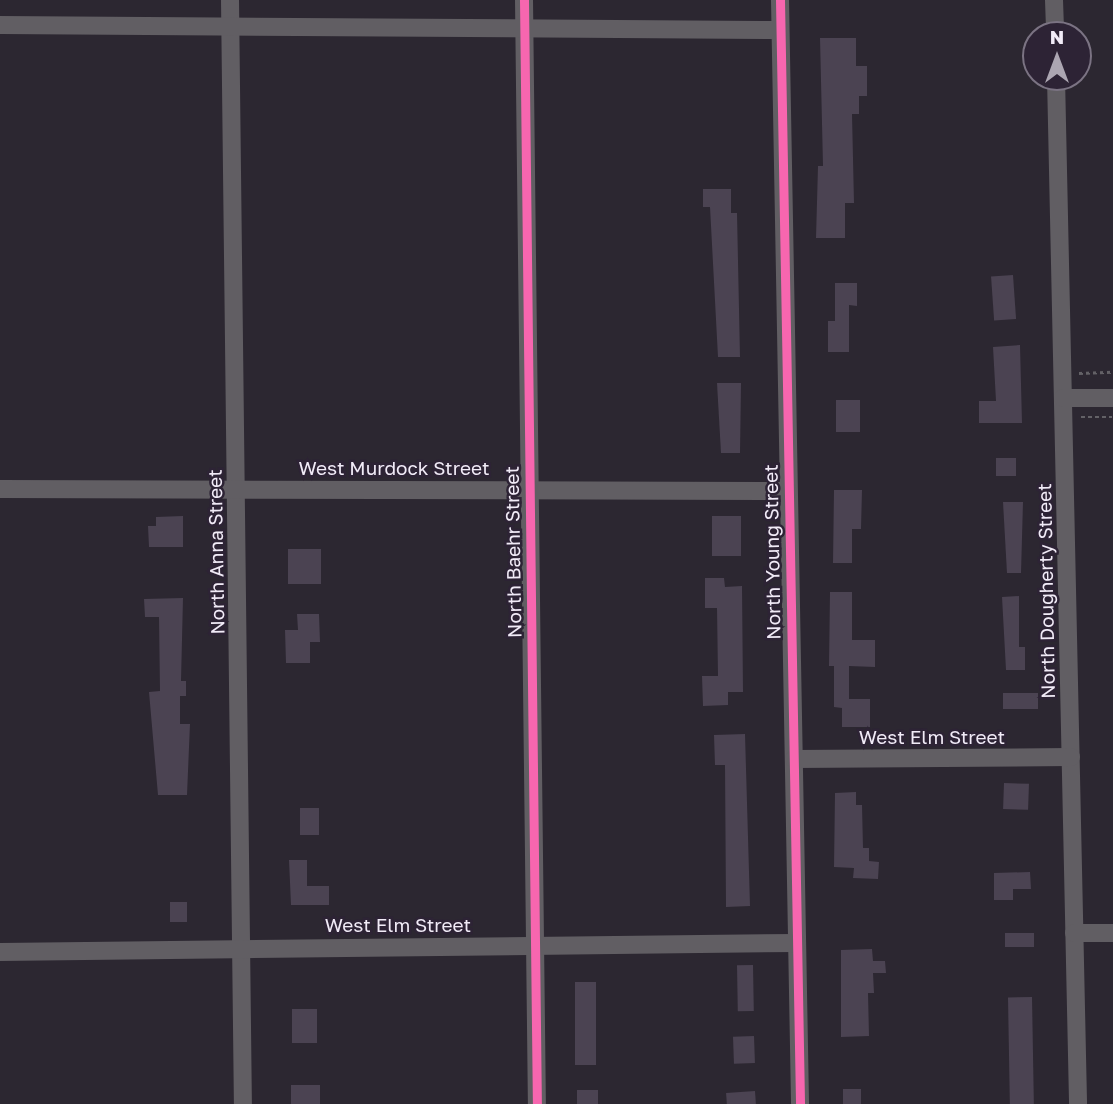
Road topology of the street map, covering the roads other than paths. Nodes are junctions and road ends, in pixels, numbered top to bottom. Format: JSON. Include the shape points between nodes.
{"nodes":[{"id":1,"x":230,"y":0,"type":"edge"},
{"id":2,"x":524,"y":0,"type":"edge"},
{"id":3,"x":780,"y":0,"type":"edge"},
{"id":4,"x":1054,"y":0,"type":"edge"},
{"id":5,"x":1055,"y":21,"type":"edge"},
{"id":6,"x":0,"y":25,"type":"edge"},
{"id":7,"x":230,"y":26,"type":"junction"},
{"id":8,"x":524,"y":30,"type":"junction"},
{"id":9,"x":780,"y":30,"type":"junction"},
{"id":10,"x":1056,"y":91,"type":"edge"},
{"id":11,"x":1063,"y":398,"type":"junction"},
{"id":12,"x":1113,"y":398,"type":"edge"},
{"id":13,"x":0,"y":489,"type":"edge"},
{"id":14,"x":236,"y":489,"type":"junction"},
{"id":15,"x":530,"y":490,"type":"junction"},
{"id":16,"x":789,"y":491,"type":"junction"},
{"id":17,"x":1071,"y":757,"type":"junction"},
{"id":18,"x":794,"y":759,"type":"junction"},
{"id":19,"x":1074,"y":933,"type":"junction"},
{"id":20,"x":1113,"y":933,"type":"edge"},
{"id":21,"x":797,"y":943,"type":"junction"},
{"id":22,"x":535,"y":945,"type":"junction"},
{"id":23,"x":241,"y":947,"type":"junction"},
{"id":24,"x":0,"y":952,"type":"edge"},
{"id":25,"x":243,"y":1104,"type":"edge"},
{"id":26,"x":537,"y":1104,"type":"edge"},
{"id":27,"x":800,"y":1104,"type":"edge"},
{"id":28,"x":1077,"y":1104,"type":"edge"}],
"edges":[{"from":1,"to":7,"type":"street","name":"North Anna Street"},
{"from":2,"to":8,"type":"street","name":"North Baehr Street"},
{"from":3,"to":9,"type":"street","name":"North Young Street"},
{"from":4,"to":5,"type":"street"},
{"from":6,"to":7,"type":"street"},
{"from":7,"to":8,"type":"street"},
{"from":7,"to":14,"type":"street","name":"North Anna Street"},
{"from":8,"to":9,"type":"street"},
{"from":8,"to":15,"type":"street","name":"North Baehr Street"},
{"from":9,"to":16,"type":"street","name":"North Young Street"},
{"from":10,"to":11,"type":"street","name":"North Dougherty Street"},
{"from":11,"to":12,"type":"street"},
{"from":11,"to":17,"type":"street","name":"North Dougherty Street"},
{"from":13,"to":14,"type":"street","name":"West Murdock Street"},
{"from":14,"to":15,"type":"street","name":"West Murdock Street"},
{"from":14,"to":23,"type":"street","name":"North Anna Street"},
{"from":15,"to":16,"type":"street","name":"West Murdock Street"},
{"from":15,"to":22,"type":"street","name":"North Baehr Street"},
{"from":16,"to":18,"type":"street","name":"North Young Street"},
{"from":17,"to":18,"type":"street","name":"West Elm Street"},
{"from":17,"to":19,"type":"street","name":"North Dougherty Street"},
{"from":18,"to":21,"type":"street","name":"North Young Street"},
{"from":19,"to":20,"type":"street"},
{"from":19,"to":28,"type":"street","name":"North Dougherty Street"},
{"from":21,"to":22,"type":"street","name":"West Elm Street"},
{"from":21,"to":27,"type":"street","name":"North Young Street"},
{"from":22,"to":23,"type":"street","name":"West Elm Street"},
{"from":22,"to":26,"type":"street","name":"North Baehr Street"},
{"from":23,"to":24,"type":"street","name":"West Elm Street"},
{"from":23,"to":25,"type":"street","name":"North Anna Street"}]}
